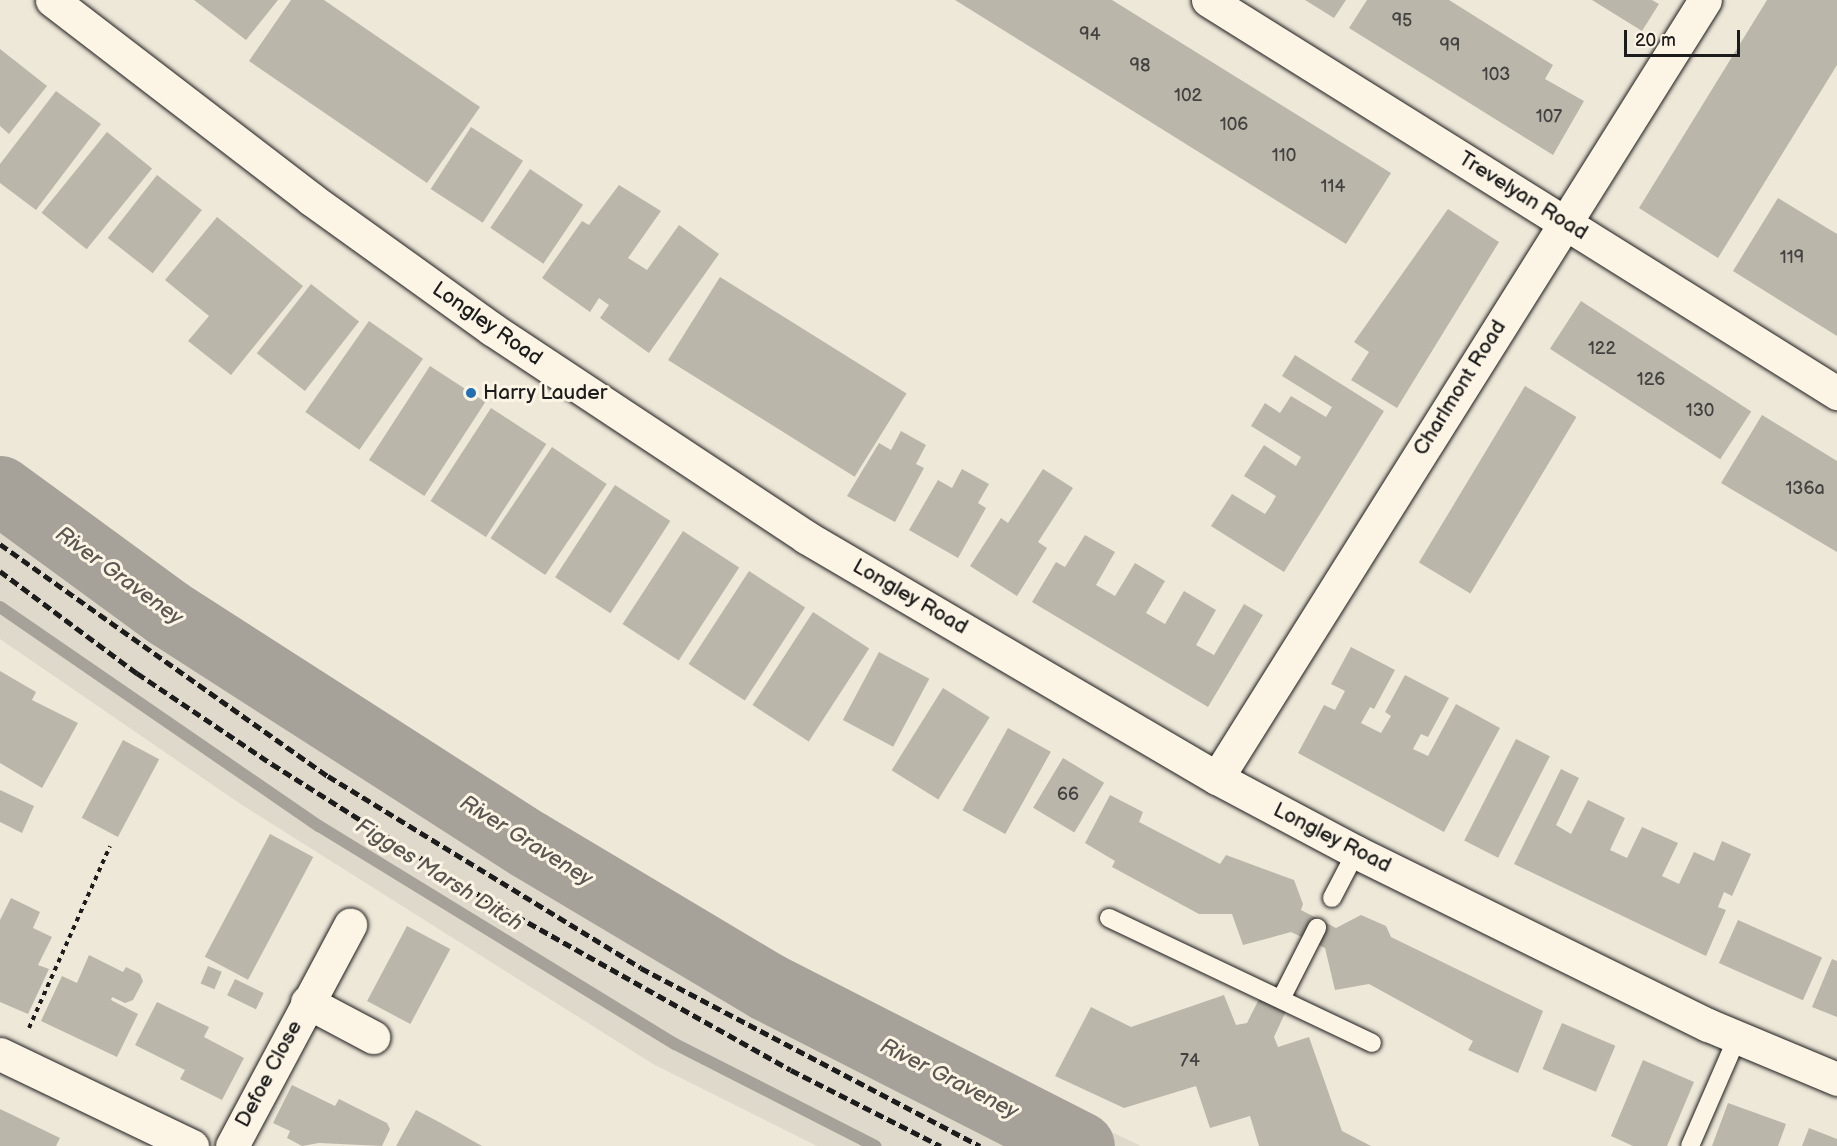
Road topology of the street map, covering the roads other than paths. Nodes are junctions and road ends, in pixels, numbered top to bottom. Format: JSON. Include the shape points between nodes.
{"nodes":[{"id":1,"x":52,"y":0,"type":"edge"},
{"id":2,"x":1208,"y":0,"type":"edge"},
{"id":3,"x":1705,"y":0,"type":"edge"},
{"id":4,"x":1563,"y":222,"type":"junction"},
{"id":5,"x":1837,"y":393,"type":"edge"},
{"id":6,"x":1217,"y":777,"type":"junction"},
{"id":7,"x":1356,"y":852,"type":"junction"},
{"id":8,"x":1332,"y":898,"type":"dead end"},
{"id":9,"x":1109,"y":918,"type":"dead end"},
{"id":10,"x":350,"y":925,"type":"dead end"},
{"id":11,"x":1317,"y":928,"type":"dead end"},
{"id":12,"x":1281,"y":999,"type":"junction"},
{"id":13,"x":307,"y":1002,"type":"junction"},
{"id":14,"x":373,"y":1037,"type":"dead end"},
{"id":15,"x":1737,"y":1038,"type":"junction"},
{"id":16,"x":1372,"y":1043,"type":"dead end"},
{"id":17,"x":13,"y":1045,"type":"edge"},
{"id":18,"x":1837,"y":1080,"type":"edge"},
{"id":19,"x":192,"y":1146,"type":"edge"},
{"id":20,"x":232,"y":1146,"type":"edge"},
{"id":21,"x":1690,"y":1146,"type":"edge"}],
"edges":[{"from":1,"to":6,"type":"street","name":"Longley Road","via":[[311,200],[512,342],[806,537]]},
{"from":2,"to":4,"type":"street","name":"Trevelyan Road"},
{"from":3,"to":4,"type":"street","name":"Charlmont Road"},
{"from":4,"to":5,"type":"street","name":"Trevelyan Road"},
{"from":4,"to":6,"type":"street","name":"Charlmont Road"},
{"from":6,"to":7,"type":"street","name":"Longley Road"},
{"from":7,"to":8,"type":"lane"},
{"from":7,"to":15,"type":"street","name":"Longley Road"},
{"from":9,"to":12,"type":"lane"},
{"from":10,"to":13,"type":"street","name":"Defoe Close"},
{"from":11,"to":12,"type":"lane"},
{"from":12,"to":16,"type":"lane"},
{"from":13,"to":14,"type":"street","name":"Defoe Close"},
{"from":13,"to":20,"type":"street","name":"Defoe Close"},
{"from":15,"to":18,"type":"street","name":"Longley Road"},
{"from":15,"to":21,"type":"lane"},
{"from":17,"to":19,"type":"street"}]}
